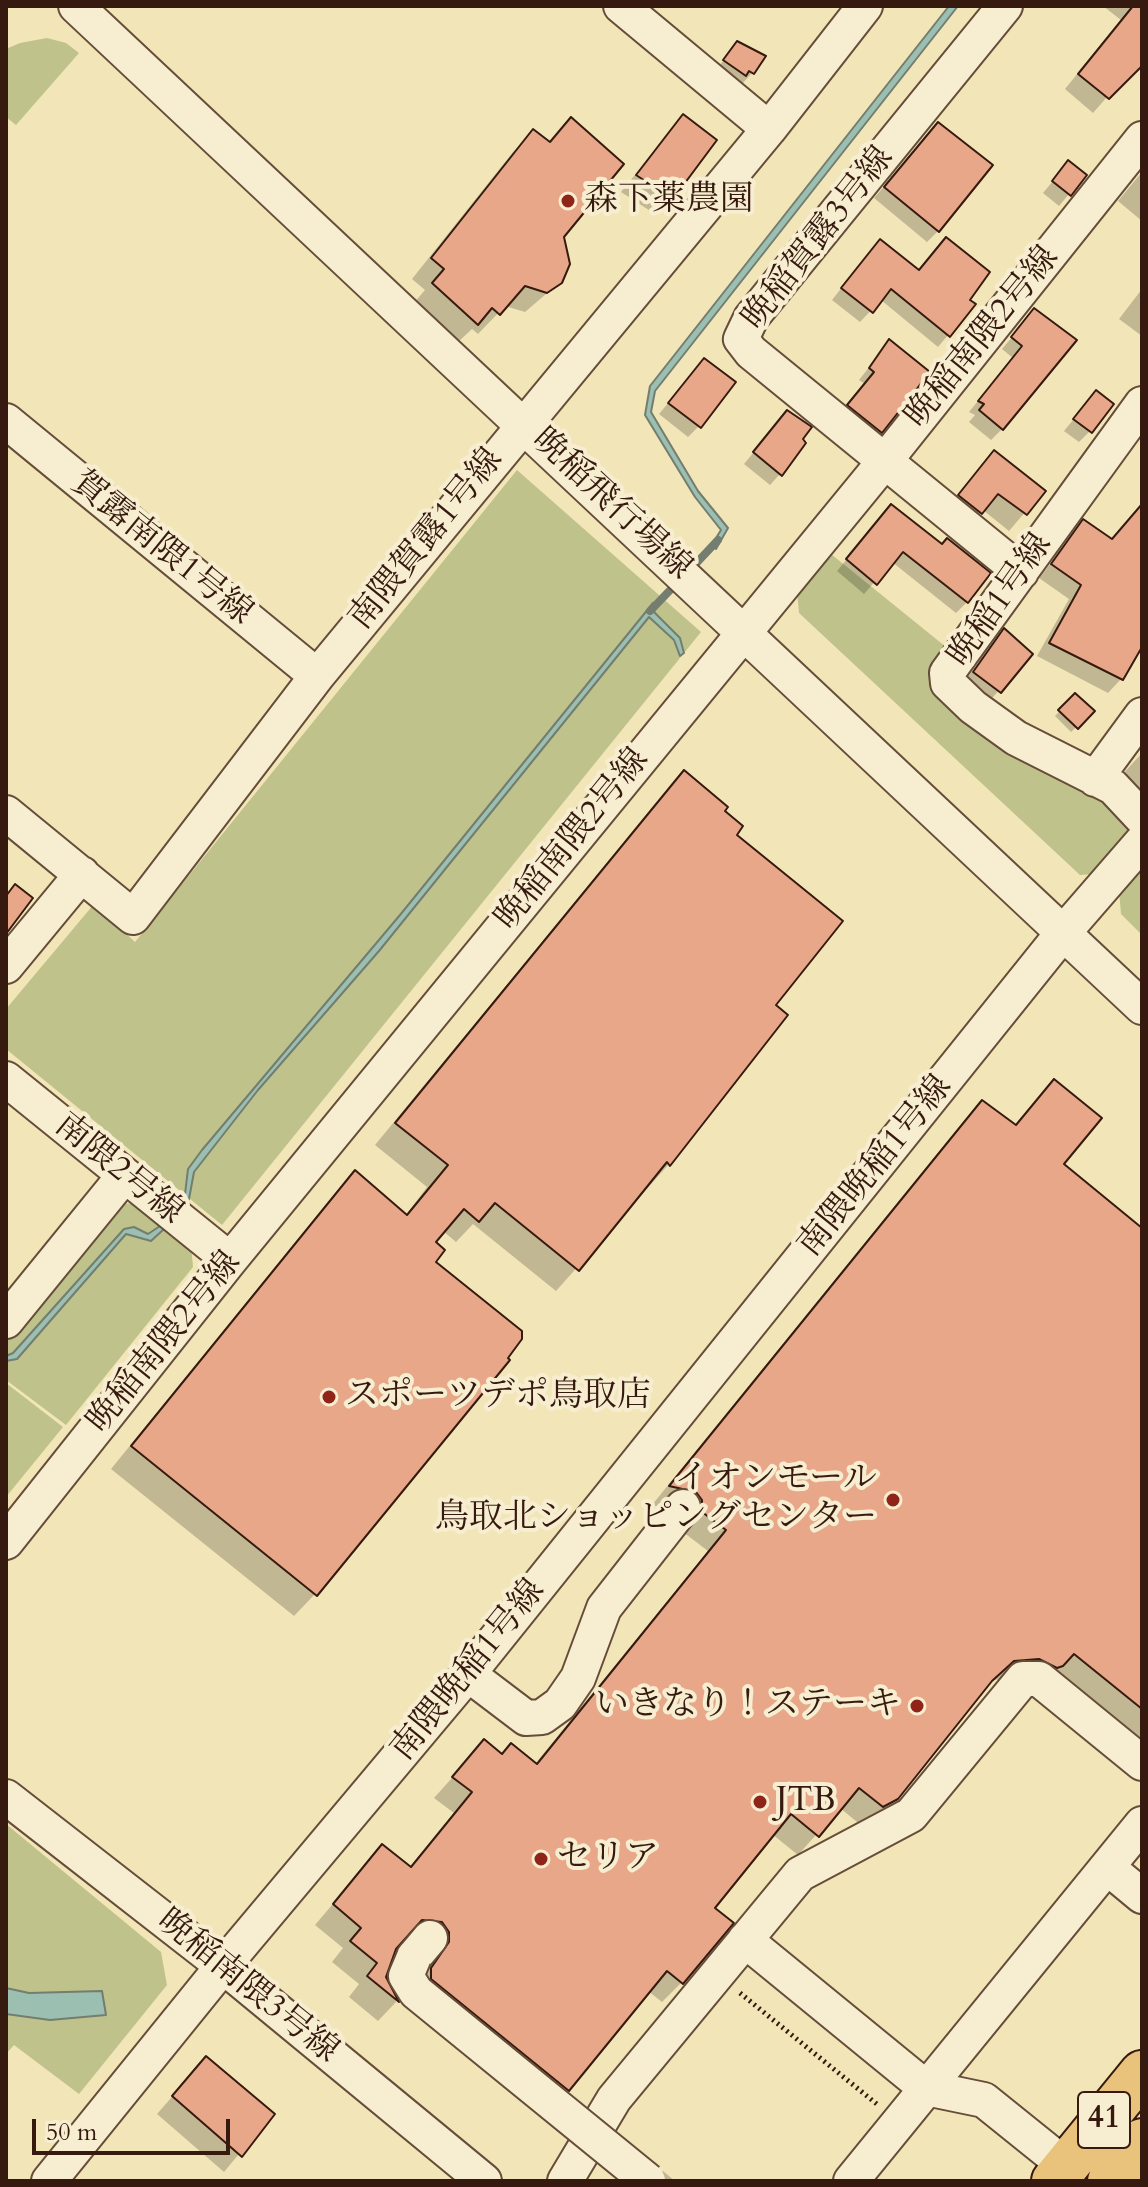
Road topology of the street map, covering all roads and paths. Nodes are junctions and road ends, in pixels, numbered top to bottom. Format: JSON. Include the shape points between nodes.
{"nodes":[{"id":1,"x":76,"y":6,"type":"edge"},
{"id":2,"x":621,"y":6,"type":"edge"},
{"id":3,"x":865,"y":6,"type":"edge"},
{"id":4,"x":1005,"y":6,"type":"edge"},
{"id":5,"x":769,"y":129,"type":"junction"},
{"id":6,"x":1142,"y":139,"type":"edge"},
{"id":7,"x":1142,"y":404,"type":"edge"},
{"id":8,"x":6,"y":421,"type":"edge"},
{"id":9,"x":523,"y":422,"type":"junction"},
{"id":10,"x":884,"y":462,"type":"junction"},
{"id":11,"x":1021,"y":572,"type":"junction"},
{"id":12,"x":743,"y":630,"type":"junction"},
{"id":13,"x":317,"y":676,"type":"junction"},
{"id":14,"x":1142,"y":715,"type":"edge"},
{"id":15,"x":1095,"y":779,"type":"junction"},
{"id":16,"x":6,"y":813,"type":"edge"},
{"id":17,"x":1142,"y":818,"type":"edge"},
{"id":18,"x":1142,"y":842,"type":"edge"},
{"id":19,"x":82,"y":874,"type":"junction"},
{"id":20,"x":1063,"y":933,"type":"junction"},
{"id":21,"x":6,"y":966,"type":"edge"},
{"id":22,"x":1142,"y":1007,"type":"edge"},
{"id":23,"x":6,"y":1079,"type":"edge"},
{"id":24,"x":124,"y":1176,"type":"junction"},
{"id":25,"x":230,"y":1260,"type":"junction"},
{"id":26,"x":6,"y":1321,"type":"edge"},
{"id":27,"x":683,"y":1507,"type":"dead end"},
{"id":28,"x":6,"y":1542,"type":"edge"},
{"id":29,"x":468,"y":1674,"type":"junction"},
{"id":30,"x":1142,"y":1763,"type":"edge"},
{"id":31,"x":6,"y":1797,"type":"edge"},
{"id":32,"x":1142,"y":1824,"type":"edge"},
{"id":33,"x":1107,"y":1867,"type":"junction"},
{"id":34,"x":1142,"y":1896,"type":"edge"},
{"id":35,"x":745,"y":1940,"type":"junction"},
{"id":36,"x":422,"y":1948,"type":"dead end"},
{"id":37,"x":223,"y":1966,"type":"junction"},
{"id":38,"x":717,"y":1974,"type":"junction"},
{"id":39,"x":1142,"y":2073,"type":"edge"},
{"id":40,"x":926,"y":2088,"type":"junction"},
{"id":41,"x":899,"y":2122,"type":"junction"},
{"id":42,"x":1142,"y":2141,"type":"edge"},
{"id":43,"x":1060,"y":2174,"type":"edge"},
{"id":44,"x":49,"y":2181,"type":"edge"},
{"id":45,"x":484,"y":2181,"type":"edge"},
{"id":46,"x":565,"y":2181,"type":"edge"},
{"id":47,"x":648,"y":2181,"type":"edge"},
{"id":48,"x":851,"y":2181,"type":"edge"},
{"id":49,"x":1110,"y":2181,"type":"edge"}],
"edges":[{"from":1,"to":9,"type":"street","name":"晩稲飛行場線"},
{"from":2,"to":5,"type":"street"},
{"from":3,"to":5,"type":"street","name":"南隈賀露1号線"},
{"from":4,"to":10,"type":"street","name":"晩稲賀露3号線","via":[[751,318],[741,339]]},
{"from":5,"to":9,"type":"street","name":"南隈賀露1号線"},
{"from":6,"to":10,"type":"street","name":"晩稲南隈2号線"},
{"from":7,"to":11,"type":"street","name":"晩稲1号線"},
{"from":8,"to":13,"type":"street","name":"賀露南隈1号線"},
{"from":9,"to":12,"type":"street","name":"晩稲飛行場線"},
{"from":9,"to":13,"type":"street","name":"南隈賀露1号線"},
{"from":10,"to":11,"type":"street","name":"晩稲賀露3号線"},
{"from":10,"to":12,"type":"street","name":"晩稲南隈2号線"},
{"from":11,"to":15,"type":"street","name":"晩稲1号線","via":[[947,673],[948,683],[1016,738]]},
{"from":12,"to":20,"type":"street","name":"晩稲飛行場線"},
{"from":12,"to":25,"type":"street","name":"晩稲南隈2号線"},
{"from":13,"to":19,"type":"street","name":"南隈賀露1号線","via":[[133,917]]},
{"from":14,"to":15,"type":"street"},
{"from":15,"to":17,"type":"street","name":"晩稲1号線","via":[[1113,787]]},
{"from":16,"to":19,"type":"street","name":"南隈賀露1号線"},
{"from":18,"to":20,"type":"street","name":"南隈晩稲1号線"},
{"from":19,"to":21,"type":"street"},
{"from":20,"to":22,"type":"street","name":"晩稲飛行場線"},
{"from":20,"to":29,"type":"street","name":"南隈晩稲1号線"},
{"from":23,"to":24,"type":"street","name":"南隈2号線"},
{"from":24,"to":25,"type":"street","name":"南隈2号線"},
{"from":24,"to":26,"type":"street"},
{"from":25,"to":28,"type":"street","name":"晩稲南隈2号線"},
{"from":27,"to":29,"type":"street","via":[[604,1608],[578,1678],[560,1704],[542,1717],[526,1718]]},
{"from":29,"to":37,"type":"street","name":"南隈晩稲1号線"},
{"from":30,"to":35,"type":"street","via":[[1039,1679],[1023,1679],[911,1815],[800,1874]]},
{"from":31,"to":37,"type":"street","name":"晩稲南隈3号線"},
{"from":32,"to":33,"type":"street"},
{"from":33,"to":34,"type":"street"},
{"from":33,"to":40,"type":"street"},
{"from":35,"to":38,"type":"street"},
{"from":35,"to":40,"type":"street"},
{"from":36,"to":47,"type":"street","bridge":true,"via":[[406,1976],[416,1992]]},
{"from":37,"to":44,"type":"street","name":"南隈晩稲1号線"},
{"from":37,"to":45,"type":"street","name":"晩稲南隈3号線"},
{"from":38,"to":41,"type":"path"},
{"from":38,"to":46,"type":"street","via":[[614,2099]]},
{"from":39,"to":43,"type":"main road","number":"41"},
{"from":40,"to":41,"type":"street"},
{"from":40,"to":43,"type":"street","via":[[984,2100]]},
{"from":41,"to":48,"type":"street"},
{"from":42,"to":49,"type":"main road","number":"41"}]}
